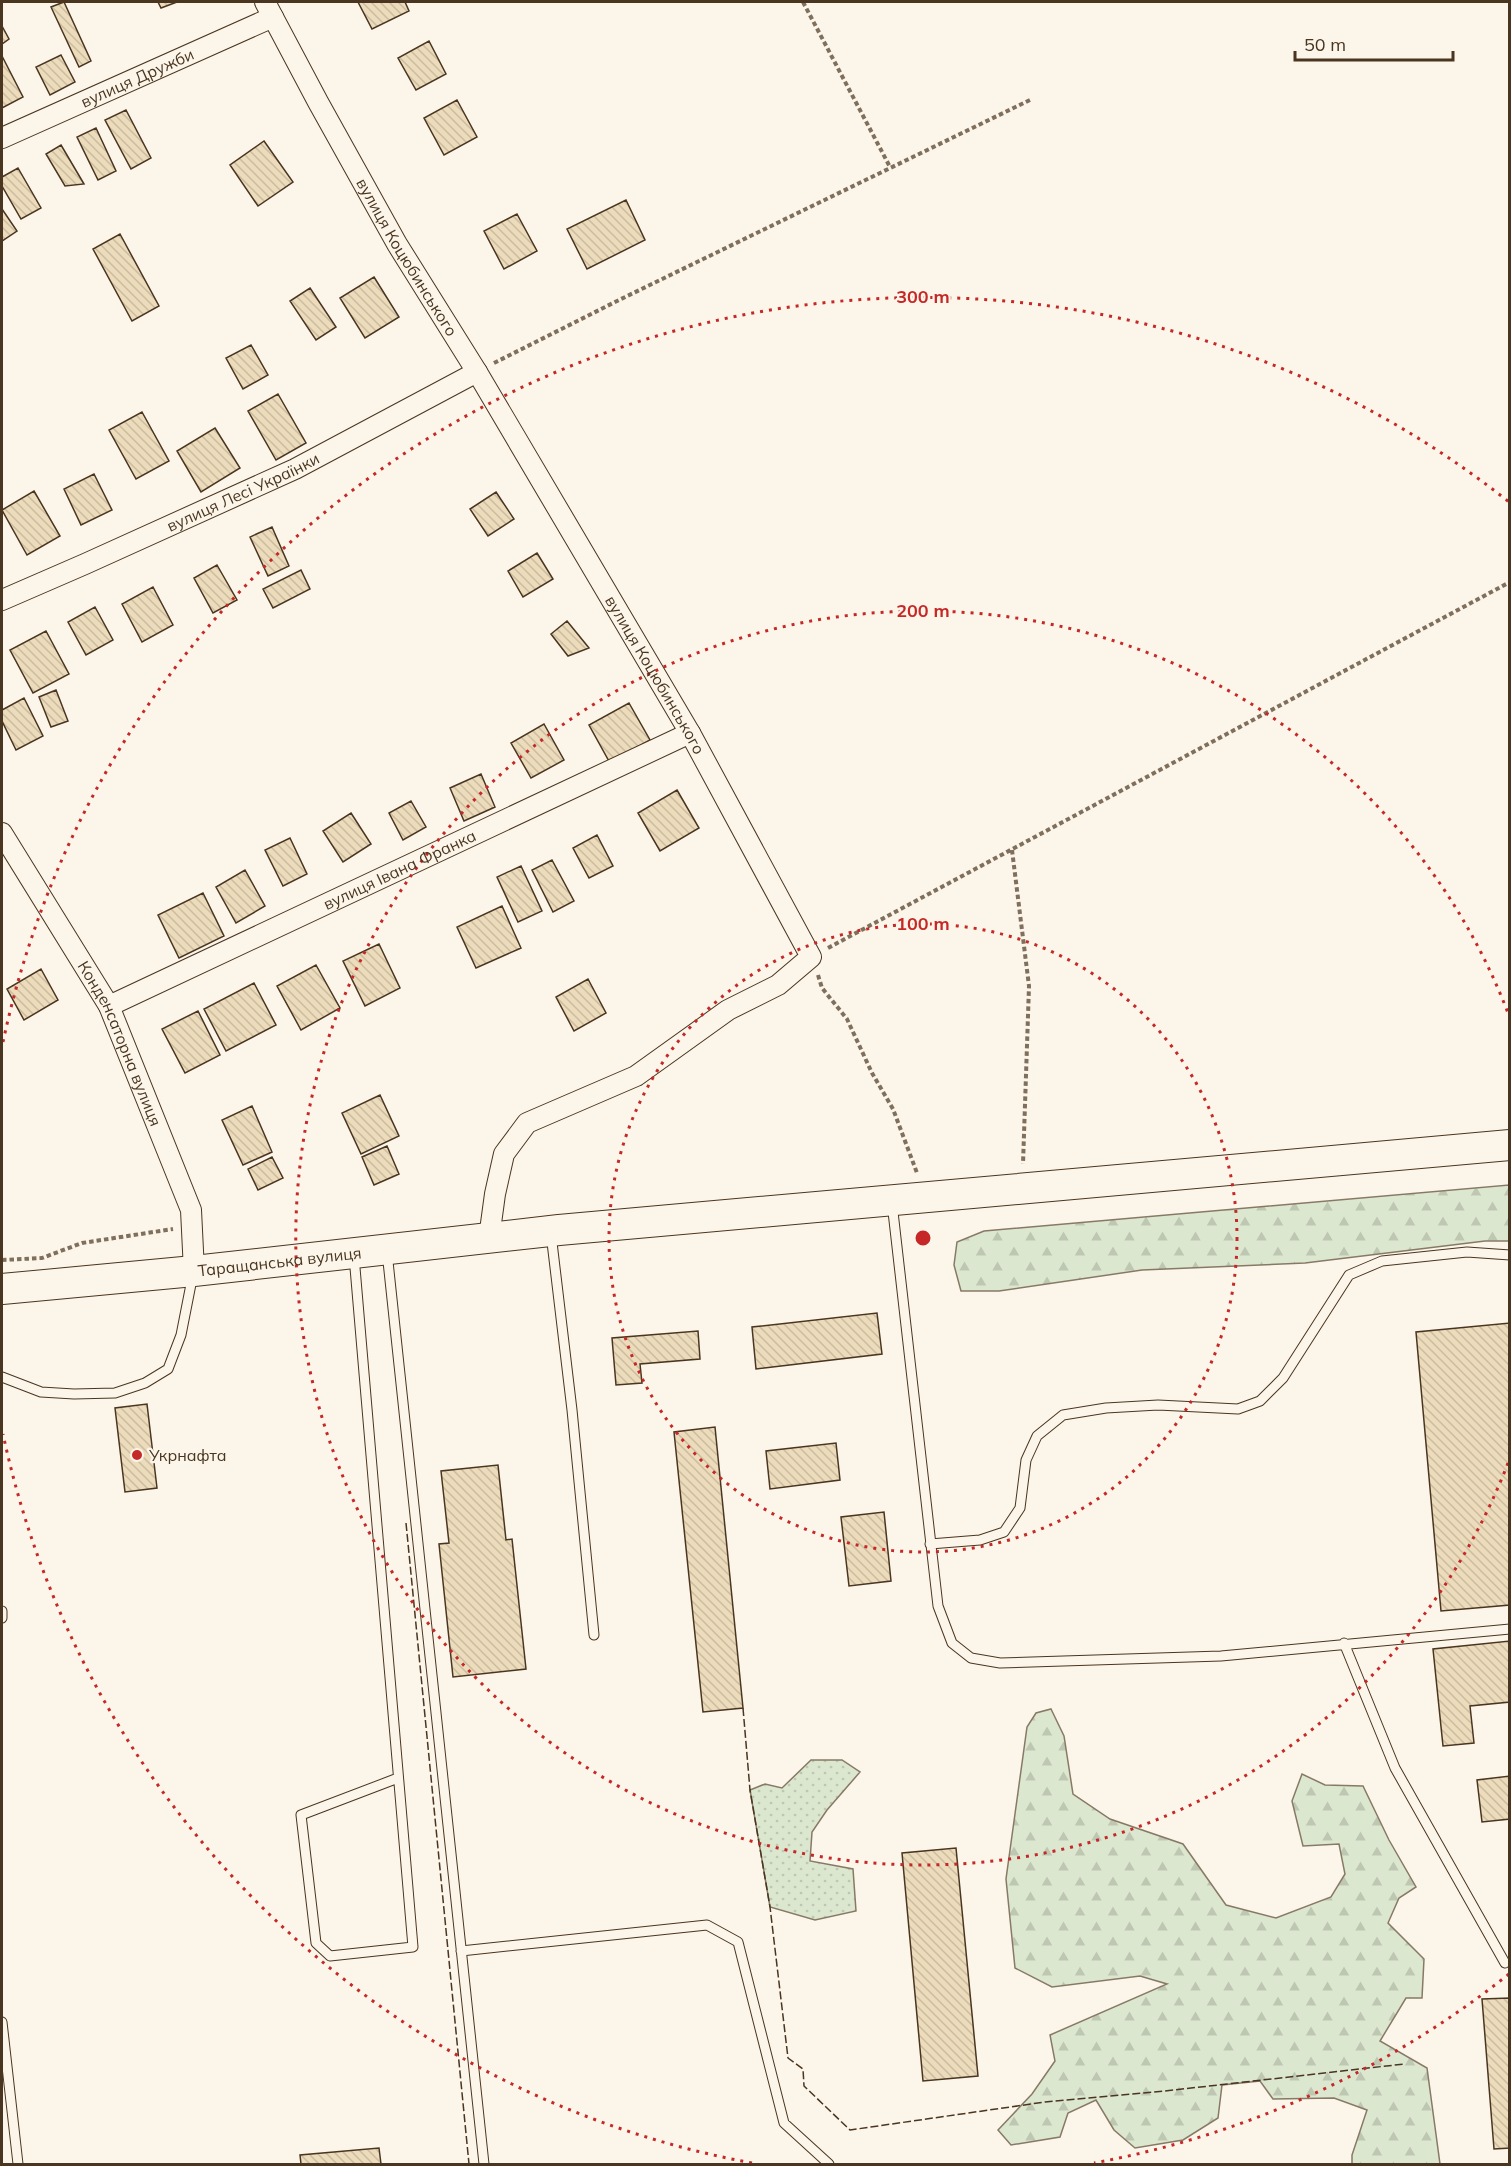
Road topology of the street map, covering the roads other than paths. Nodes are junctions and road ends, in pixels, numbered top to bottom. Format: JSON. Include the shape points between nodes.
{"nodes":[{"id":1,"x":269,"y":9,"type":"edge"},
{"id":2,"x":2,"y":138,"type":"edge"},
{"id":3,"x":477,"y":372,"type":"junction"},
{"id":4,"x":2,"y":600,"type":"edge"},
{"id":5,"x":690,"y":733,"type":"junction"},
{"id":6,"x":3,"y":837,"type":"edge"},
{"id":7,"x":109,"y":1005,"type":"junction"},
{"id":8,"x":1509,"y":1145,"type":"edge"},
{"id":9,"x":892,"y":1201,"type":"junction"},
{"id":10,"x":555,"y":1231,"type":"junction"},
{"id":11,"x":489,"y":1239,"type":"junction"},
{"id":12,"x":387,"y":1250,"type":"junction"},
{"id":13,"x":353,"y":1254,"type":"junction"},
{"id":14,"x":1509,"y":1255,"type":"edge"},
{"id":15,"x":194,"y":1271,"type":"junction"},
{"id":16,"x":2,"y":1289,"type":"edge"},
{"id":17,"x":2,"y":1377,"type":"edge"},
{"id":18,"x":930,"y":1544,"type":"junction"},
{"id":19,"x":2,"y":1611,"type":"edge"},
{"id":20,"x":2,"y":1618,"type":"edge"},
{"id":21,"x":1509,"y":1629,"type":"edge"},
{"id":22,"x":594,"y":1635,"type":"dead end"},
{"id":23,"x":1344,"y":1643,"type":"junction"},
{"id":24,"x":398,"y":1778,"type":"junction"},
{"id":25,"x":461,"y":1951,"type":"junction"},
{"id":26,"x":1505,"y":1963,"type":"dead end"},
{"id":27,"x":2,"y":2022,"type":"edge"},
{"id":28,"x":18,"y":2164,"type":"edge"},
{"id":29,"x":484,"y":2164,"type":"edge"},
{"id":30,"x":830,"y":2164,"type":"edge"}],
"edges":[{"from":1,"to":2,"type":"street","name":"вулиця Дружби"},
{"from":1,"to":3,"type":"street","name":"вулиця Коцюбинського","via":[[397,244]]},
{"from":3,"to":4,"type":"street","name":"вулиця Лесі Українки","via":[[295,469]]},
{"from":3,"to":5,"type":"street","name":"вулиця Коцюбинського"},
{"from":5,"to":7,"type":"street","name":"вулиця Івана Франка"},
{"from":5,"to":11,"type":"street","name":"вулиця Коцюбинського","via":[[812,957],[778,985],[728,1010],[636,1076],[527,1123],[504,1154]]},
{"from":6,"to":7,"type":"street","name":"Конденсаторна вулиця"},
{"from":7,"to":15,"type":"street","name":"Конденсаторна вулиця","via":[[191,1210]]},
{"from":8,"to":9,"type":"main road","name":"Таращанська вулиця"},
{"from":9,"to":10,"type":"main road","name":"Таращанська вулиця"},
{"from":9,"to":18,"type":"lane"},
{"from":10,"to":11,"type":"main road","name":"Таращанська вулиця"},
{"from":10,"to":22,"type":"lane"},
{"from":11,"to":12,"type":"main road","name":"Таращанська вулиця"},
{"from":12,"to":13,"type":"main road","name":"Таращанська вулиця"},
{"from":12,"to":25,"type":"lane"},
{"from":13,"to":15,"type":"main road","name":"Таращанська вулиця"},
{"from":13,"to":24,"type":"lane"},
{"from":14,"to":18,"type":"lane","via":[[1467,1251],[1382,1261],[1348,1275],[1283,1378],[1260,1401],[1238,1409],[1158,1406],[1063,1415],[1037,1436],[1026,1460],[1020,1508],[1004,1532],[980,1540]]},
{"from":15,"to":16,"type":"main road","name":"Таращанська вулиця"},
{"from":15,"to":17,"type":"lane","via":[[181,1335],[168,1369],[145,1383],[115,1393],[74,1395],[41,1392]]},
{"from":18,"to":23,"type":"lane","via":[[938,1606],[952,1644],[971,1658],[1000,1663],[1221,1656]]},
{"from":19,"to":20,"type":"lane"},
{"from":21,"to":23,"type":"lane"},
{"from":23,"to":26,"type":"lane","via":[[1395,1768]]},
{"from":24,"to":24,"type":"lane","via":[[413,1947],[330,1956],[316,1943],[301,1815]]},
{"from":25,"to":29,"type":"lane"},
{"from":25,"to":30,"type":"lane","via":[[707,1925],[738,1942],[784,2123]]},
{"from":27,"to":28,"type":"lane"}]}
